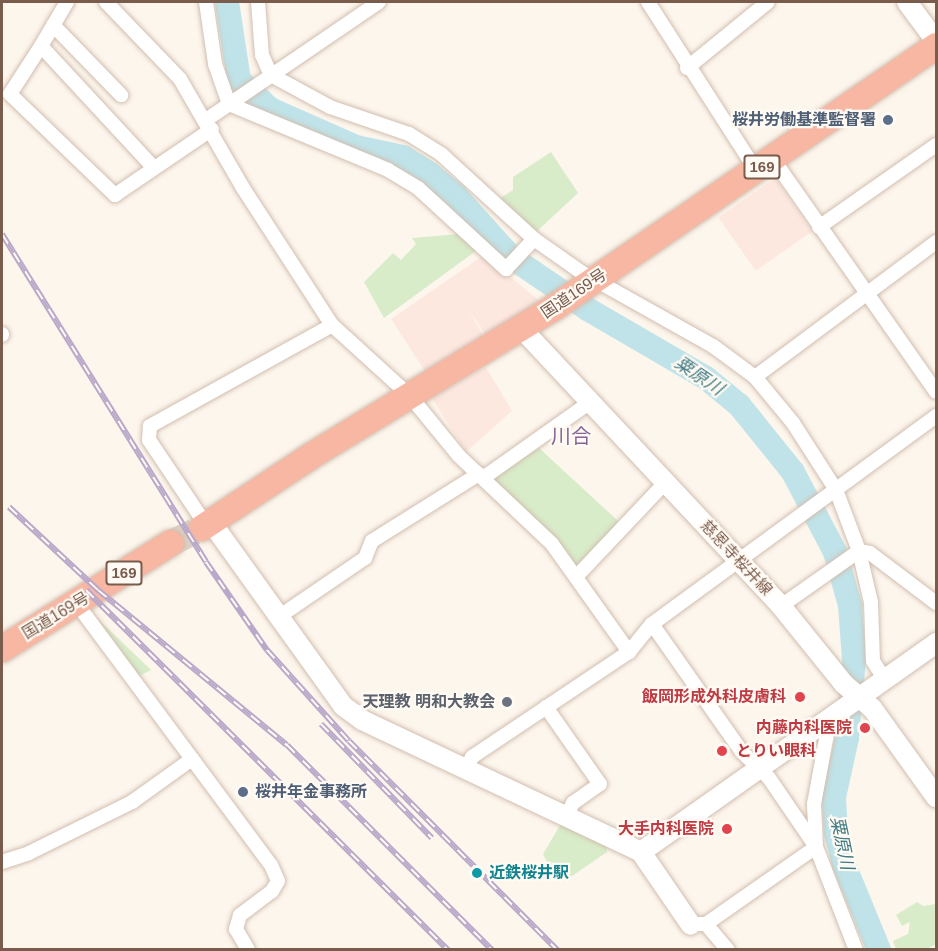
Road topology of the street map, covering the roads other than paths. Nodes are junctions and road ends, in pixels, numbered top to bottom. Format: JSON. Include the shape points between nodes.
{"nodes":[{"id":1,"x":67,"y":2,"type":"edge"},
{"id":2,"x":106,"y":2,"type":"edge"},
{"id":3,"x":206,"y":2,"type":"edge"},
{"id":4,"x":258,"y":2,"type":"edge"},
{"id":5,"x":379,"y":2,"type":"edge"},
{"id":6,"x":648,"y":2,"type":"edge"},
{"id":7,"x":768,"y":2,"type":"edge"},
{"id":8,"x":907,"y":2,"type":"edge"},
{"id":9,"x":53,"y":25,"type":"junction"},
{"id":10,"x":936,"y":41,"type":"edge"},
{"id":11,"x":41,"y":46,"type":"junction"},
{"id":12,"x":936,"y":46,"type":"edge"},
{"id":13,"x":687,"y":68,"type":"junction"},
{"id":14,"x":270,"y":76,"type":"junction"},
{"id":15,"x":121,"y":95,"type":"dead end"},
{"id":16,"x":231,"y":103,"type":"junction"},
{"id":17,"x":209,"y":124,"type":"junction"},
{"id":18,"x":936,"y":145,"type":"edge"},
{"id":19,"x":765,"y":165,"type":"junction"},
{"id":20,"x":153,"y":167,"type":"junction"},
{"id":21,"x":819,"y":226,"type":"junction"},
{"id":22,"x":533,"y":240,"type":"junction"},
{"id":23,"x":936,"y":242,"type":"edge"},
{"id":24,"x":591,"y":282,"type":"junction"},
{"id":25,"x":866,"y":294,"type":"junction"},
{"id":26,"x":332,"y":325,"type":"junction"},
{"id":27,"x":522,"y":329,"type":"junction"},
{"id":28,"x":755,"y":377,"type":"junction"},
{"id":29,"x":936,"y":392,"type":"edge"},
{"id":30,"x":410,"y":396,"type":"junction"},
{"id":31,"x":589,"y":403,"type":"junction"},
{"id":32,"x":936,"y":416,"type":"edge"},
{"id":33,"x":481,"y":476,"type":"junction"},
{"id":34,"x":665,"y":483,"type":"junction"},
{"id":35,"x":833,"y":493,"type":"junction"},
{"id":36,"x":206,"y":525,"type":"junction"},
{"id":37,"x":171,"y":543,"type":"tunnel mouth"},
{"id":38,"x":859,"y":551,"type":"junction"},
{"id":39,"x":741,"y":562,"type":"junction"},
{"id":40,"x":576,"y":577,"type":"junction"},
{"id":41,"x":936,"y":603,"type":"edge"},
{"id":42,"x":77,"y":604,"type":"junction"},
{"id":43,"x":782,"y":606,"type":"junction"},
{"id":44,"x":277,"y":618,"type":"junction"},
{"id":45,"x":652,"y":624,"type":"junction"},
{"id":46,"x":936,"y":643,"type":"edge"},
{"id":47,"x":2,"y":649,"type":"edge"},
{"id":48,"x":628,"y":652,"type":"junction"},
{"id":49,"x":874,"y":693,"type":"junction"},
{"id":50,"x":546,"y":707,"type":"junction"},
{"id":51,"x":830,"y":718,"type":"junction"},
{"id":52,"x":192,"y":759,"type":"junction"},
{"id":53,"x":467,"y":767,"type":"junction"},
{"id":54,"x":759,"y":768,"type":"junction"},
{"id":55,"x":934,"y":789,"type":"edge"},
{"id":56,"x":567,"y":815,"type":"junction"},
{"id":57,"x":816,"y":847,"type":"junction"},
{"id":58,"x":641,"y":852,"type":"junction"},
{"id":59,"x":2,"y":862,"type":"edge"},
{"id":60,"x":699,"y":924,"type":"junction"},
{"id":61,"x":248,"y":950,"type":"edge"},
{"id":62,"x":728,"y":950,"type":"edge"},
{"id":63,"x":856,"y":950,"type":"edge"}],
"edges":[{"from":1,"to":9,"type":"street"},
{"from":2,"to":17,"type":"street","via":[[180,79]]},
{"from":3,"to":16,"type":"street","via":[[215,64]]},
{"from":4,"to":14,"type":"street","via":[[262,55]]},
{"from":5,"to":14,"type":"street"},
{"from":6,"to":13,"type":"street"},
{"from":7,"to":13,"type":"street"},
{"from":8,"to":10,"type":"street"},
{"from":9,"to":11,"type":"street"},
{"from":9,"to":15,"type":"street"},
{"from":11,"to":20,"type":"street"},
{"from":11,"to":20,"type":"street","via":[[10,94],[115,195]]},
{"from":12,"to":19,"type":"highway","name":"国道169号","number":"169"},
{"from":13,"to":19,"type":"street"},
{"from":14,"to":16,"type":"street"},
{"from":14,"to":22,"type":"street","via":[[330,107],[409,134],[441,154]]},
{"from":16,"to":17,"type":"street"},
{"from":16,"to":22,"type":"street","via":[[388,170],[418,188],[506,269]]},
{"from":17,"to":20,"type":"street"},
{"from":17,"to":26,"type":"street","via":[[243,188]]},
{"from":18,"to":21,"type":"street"},
{"from":19,"to":21,"type":"street"},
{"from":19,"to":24,"type":"highway","name":"国道169号","number":"169"},
{"from":21,"to":25,"type":"street"},
{"from":22,"to":24,"type":"street"},
{"from":23,"to":25,"type":"street"},
{"from":24,"to":27,"type":"highway","name":"国道169号","number":"169"},
{"from":24,"to":28,"type":"street","via":[[713,346]]},
{"from":25,"to":28,"type":"street"},
{"from":25,"to":29,"type":"street"},
{"from":26,"to":30,"type":"street"},
{"from":26,"to":36,"type":"street","via":[[150,426],[149,440]]},
{"from":27,"to":30,"type":"highway","name":"国道169号","number":"169"},
{"from":27,"to":31,"type":"street","name":"慈恩寺桜井線"},
{"from":28,"to":35,"type":"street","via":[[793,423]]},
{"from":30,"to":33,"type":"street"},
{"from":30,"to":36,"type":"highway","name":"国道169号","number":"169"},
{"from":31,"to":33,"type":"street"},
{"from":31,"to":34,"type":"street","name":"慈恩寺桜井線"},
{"from":32,"to":35,"type":"street"},
{"from":33,"to":40,"type":"street","via":[[552,544]]},
{"from":33,"to":44,"type":"street","via":[[372,541],[365,558]]},
{"from":34,"to":39,"type":"street","name":"慈恩寺桜井線"},
{"from":34,"to":40,"type":"street"},
{"from":35,"to":38,"type":"street"},
{"from":35,"to":39,"type":"street"},
{"from":36,"to":44,"type":"street"},
{"from":37,"to":42,"type":"highway","name":"国道169号","number":"169"},
{"from":38,"to":41,"type":"street","via":[[870,553]]},
{"from":38,"to":43,"type":"street"},
{"from":38,"to":49,"type":"street","via":[[871,602]]},
{"from":39,"to":43,"type":"street","name":"慈恩寺桜井線"},
{"from":39,"to":45,"type":"street"},
{"from":40,"to":48,"type":"street"},
{"from":42,"to":47,"type":"highway","name":"国道169号","number":"169"},
{"from":42,"to":52,"type":"street"},
{"from":43,"to":49,"type":"street","name":"慈恩寺桜井線","via":[[844,684]]},
{"from":44,"to":53,"type":"street","via":[[343,706],[362,720]]},
{"from":45,"to":48,"type":"street"},
{"from":45,"to":54,"type":"street","via":[[742,752]]},
{"from":46,"to":49,"type":"street"},
{"from":48,"to":50,"type":"street"},
{"from":49,"to":51,"type":"street"},
{"from":49,"to":55,"type":"street","name":"慈恩寺桜井線"},
{"from":50,"to":53,"type":"street","via":[[472,757]]},
{"from":50,"to":56,"type":"street","via":[[600,784],[573,803]]},
{"from":51,"to":54,"type":"street"},
{"from":51,"to":57,"type":"street","via":[[814,804]]},
{"from":52,"to":59,"type":"street","via":[[132,802]]},
{"from":52,"to":61,"type":"street","via":[[278,880],[272,891],[240,915],[236,929]]},
{"from":53,"to":56,"type":"street"},
{"from":54,"to":57,"type":"street"},
{"from":54,"to":58,"type":"street"},
{"from":56,"to":58,"type":"street"},
{"from":57,"to":60,"type":"street"},
{"from":57,"to":63,"type":"street"},
{"from":58,"to":60,"type":"street"},
{"from":60,"to":62,"type":"street"}]}
